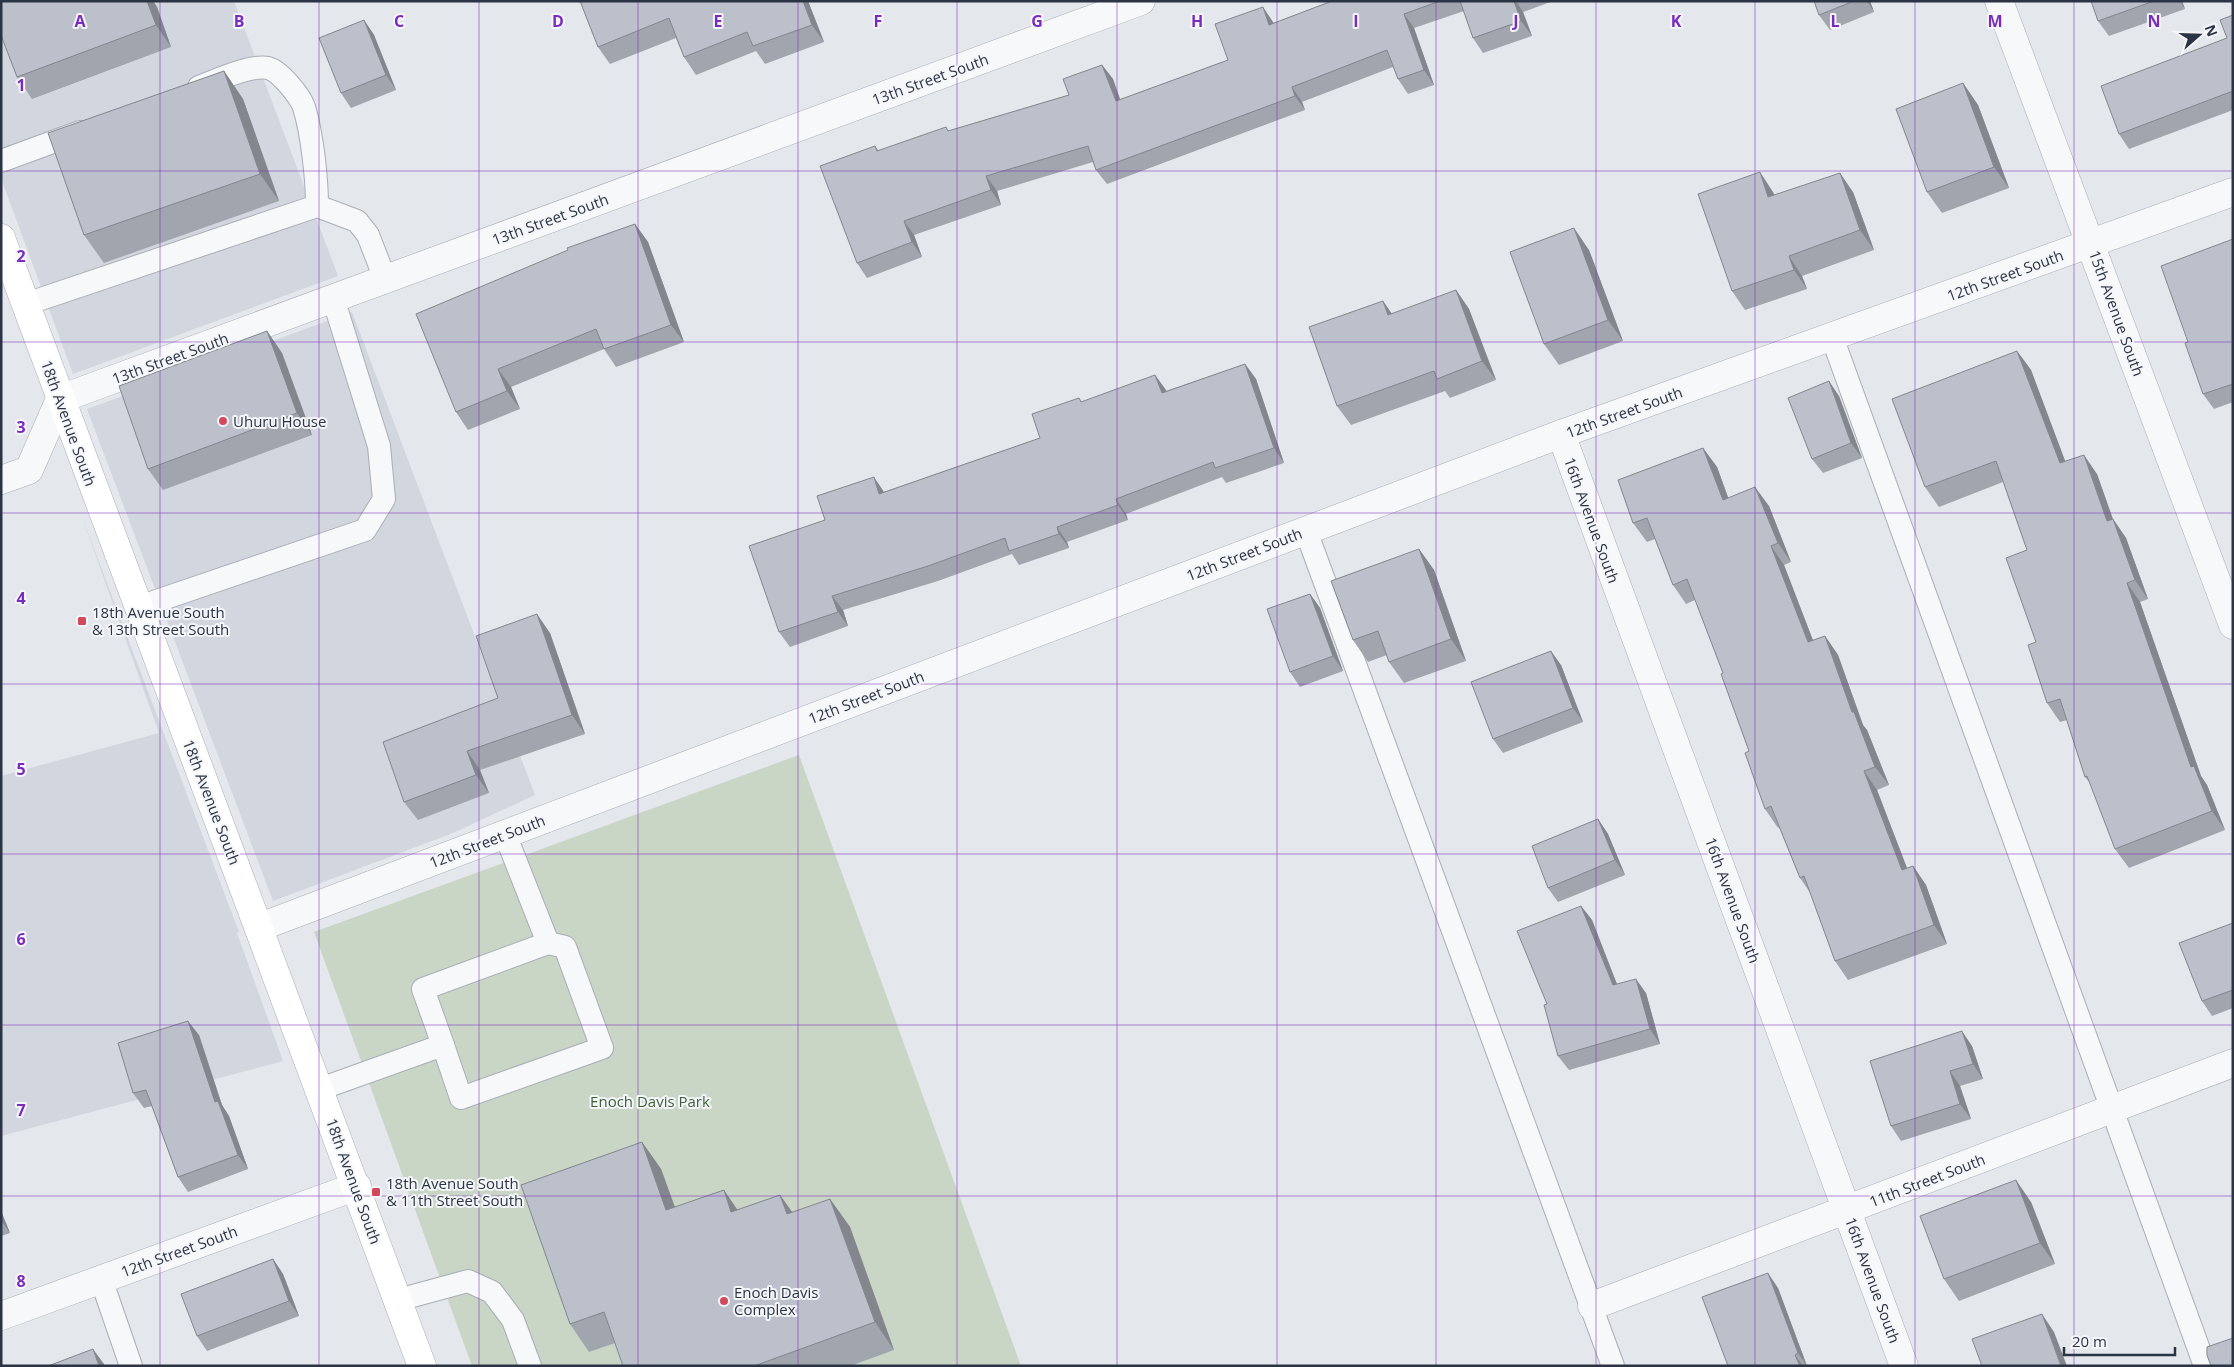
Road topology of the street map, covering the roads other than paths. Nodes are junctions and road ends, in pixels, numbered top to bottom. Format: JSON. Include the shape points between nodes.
{"nodes":[{"id":1,"x":1141,"y":1,"type":"edge"},
{"id":2,"x":2005,"y":3,"type":"edge"},
{"id":3,"x":182,"y":94,"type":"edge"},
{"id":4,"x":100,"y":124,"type":"edge"},
{"id":5,"x":1,"y":161,"type":"edge"},
{"id":6,"x":2233,"y":192,"type":"edge"},
{"id":7,"x":317,"y":206,"type":"junction"},
{"id":8,"x":1,"y":238,"type":"edge"},
{"id":9,"x":2091,"y":244,"type":"junction"},
{"id":10,"x":384,"y":280,"type":"junction"},
{"id":11,"x":333,"y":298,"type":"junction"},
{"id":12,"x":26,"y":304,"type":"junction"},
{"id":13,"x":1832,"y":337,"type":"junction"},
{"id":14,"x":60,"y":399,"type":"junction"},
{"id":15,"x":1560,"y":434,"type":"junction"},
{"id":16,"x":1,"y":480,"type":"edge"},
{"id":17,"x":1306,"y":530,"type":"junction"},
{"id":18,"x":139,"y":607,"type":"junction"},
{"id":19,"x":2233,"y":625,"type":"edge"},
{"id":20,"x":505,"y":834,"type":"junction"},
{"id":21,"x":260,"y":926,"type":"junction"},
{"id":22,"x":548,"y":943,"type":"junction"},
{"id":23,"x":443,"y":1045,"type":"junction"},
{"id":24,"x":2233,"y":1063,"type":"edge"},
{"id":25,"x":320,"y":1089,"type":"junction"},
{"id":26,"x":2112,"y":1109,"type":"junction"},
{"id":27,"x":357,"y":1186,"type":"junction"},
{"id":28,"x":1847,"y":1210,"type":"junction"},
{"id":29,"x":101,"y":1279,"type":"junction"},
{"id":30,"x":398,"y":1300,"type":"junction"},
{"id":31,"x":1592,"y":1306,"type":"junction"},
{"id":32,"x":1,"y":1316,"type":"edge"},
{"id":33,"x":131,"y":1366,"type":"edge"},
{"id":34,"x":422,"y":1366,"type":"edge"},
{"id":35,"x":530,"y":1366,"type":"edge"},
{"id":36,"x":1613,"y":1366,"type":"edge"},
{"id":37,"x":1904,"y":1366,"type":"edge"},
{"id":38,"x":2205,"y":1366,"type":"edge"}],
"edges":[{"from":1,"to":10,"type":"street","name":"13th Street South"},
{"from":2,"to":9,"type":"street","name":"15th Avenue South"},
{"from":3,"to":7,"type":"lane","via":[[245,70],[268,68],[287,81],[304,106],[317,180]]},
{"from":4,"to":5,"type":"lane"},
{"from":6,"to":9,"type":"street","name":"12th Street South"},
{"from":7,"to":10,"type":"lane","via":[[358,221],[368,234]]},
{"from":7,"to":12,"type":"lane"},
{"from":8,"to":12,"type":"street","name":"18th Avenue South"},
{"from":9,"to":13,"type":"street","name":"12th Street South"},
{"from":9,"to":19,"type":"street","name":"15th Avenue South"},
{"from":10,"to":11,"type":"street","name":"13th Street South"},
{"from":11,"to":14,"type":"street","name":"13th Street South"},
{"from":11,"to":18,"type":"lane","via":[[378,446],[384,499],[366,530]]},
{"from":12,"to":14,"type":"street","name":"18th Avenue South"},
{"from":13,"to":15,"type":"street","name":"12th Street South"},
{"from":13,"to":26,"type":"lane"},
{"from":14,"to":16,"type":"street","via":[[29,470]]},
{"from":14,"to":18,"type":"street","name":"18th Avenue South"},
{"from":15,"to":17,"type":"street","name":"12th Street South"},
{"from":15,"to":28,"type":"street","name":"16th Avenue South"},
{"from":17,"to":20,"type":"street","name":"12th Street South"},
{"from":17,"to":31,"type":"lane"},
{"from":18,"to":21,"type":"street","name":"18th Avenue South"},
{"from":20,"to":21,"type":"street","name":"12th Street South"},
{"from":20,"to":22,"type":"lane"},
{"from":21,"to":25,"type":"street","name":"18th Avenue South"},
{"from":22,"to":23,"type":"lane","via":[[423,989]]},
{"from":22,"to":23,"type":"lane","via":[[566,947],[602,1048],[461,1098]]},
{"from":23,"to":25,"type":"lane"},
{"from":24,"to":26,"type":"street","name":"11th Street South"},
{"from":25,"to":27,"type":"street","name":"18th Avenue South"},
{"from":26,"to":28,"type":"street","name":"11th Street South"},
{"from":26,"to":38,"type":"lane"},
{"from":27,"to":29,"type":"street","name":"12th Street South"},
{"from":27,"to":30,"type":"street","name":"18th Avenue South"},
{"from":28,"to":31,"type":"street","name":"11th Street South"},
{"from":28,"to":37,"type":"street","name":"16th Avenue South"},
{"from":29,"to":32,"type":"street","name":"12th Street South"},
{"from":29,"to":33,"type":"lane"},
{"from":30,"to":34,"type":"street","name":"18th Avenue South"},
{"from":30,"to":35,"type":"lane","via":[[468,1281],[492,1292],[513,1320]]},
{"from":31,"to":36,"type":"lane"}]}
